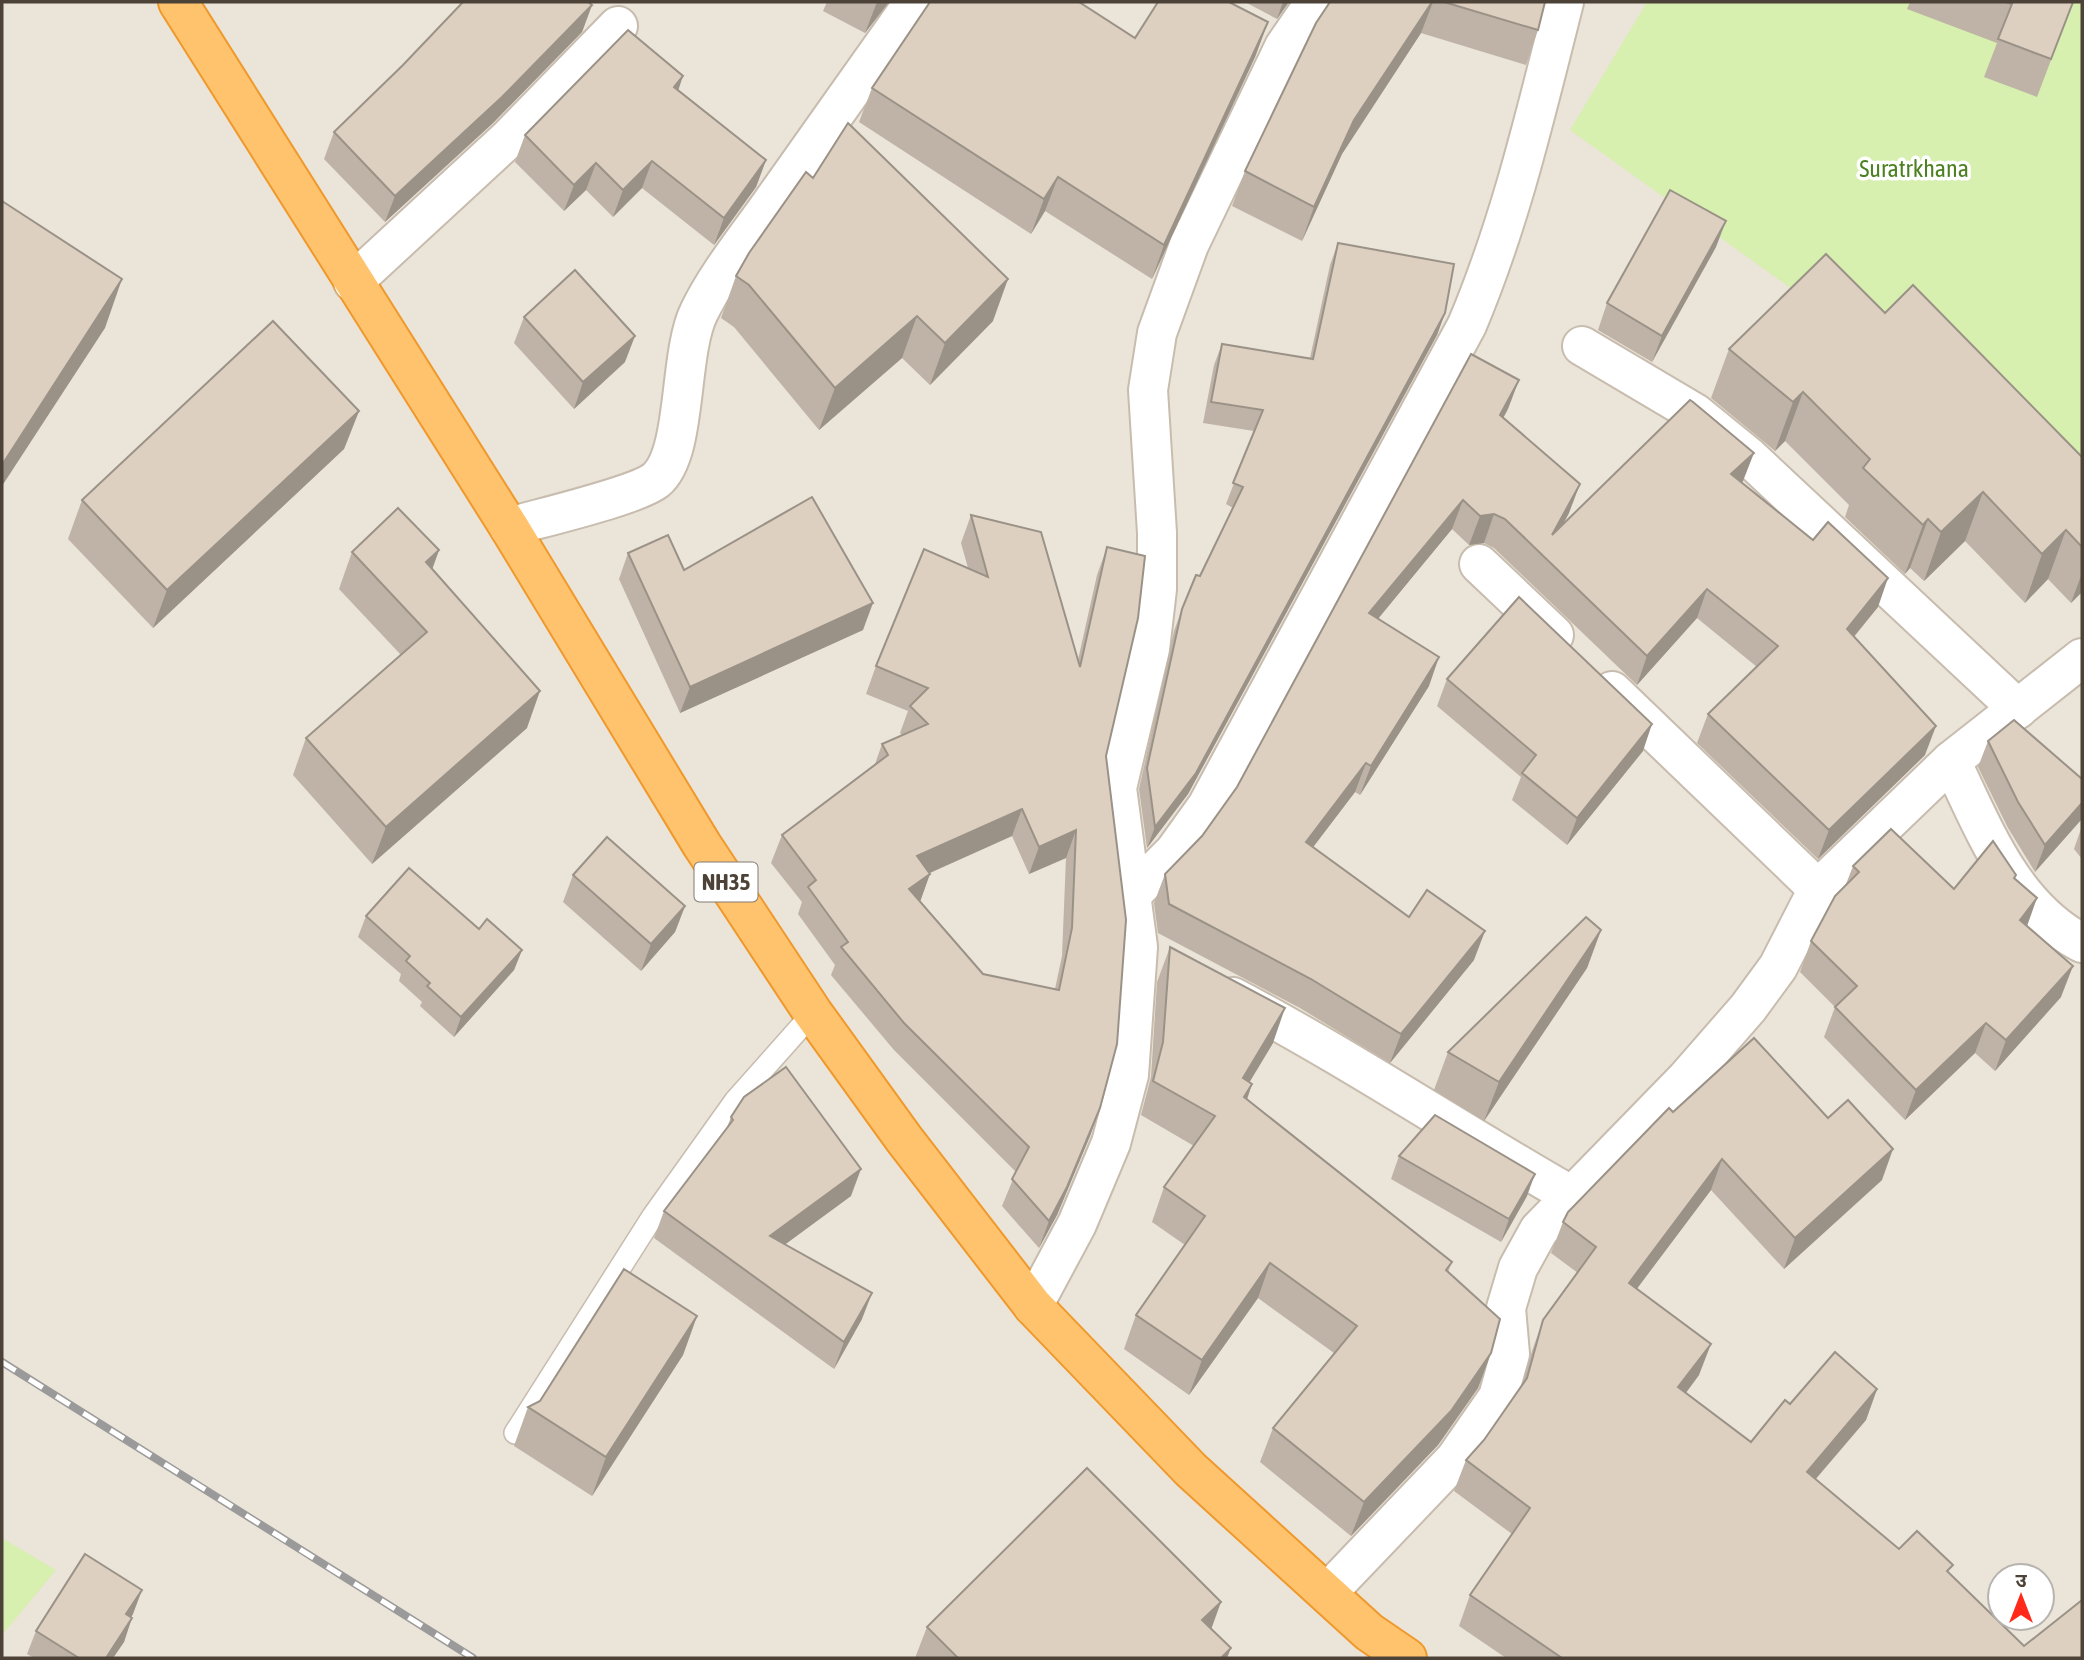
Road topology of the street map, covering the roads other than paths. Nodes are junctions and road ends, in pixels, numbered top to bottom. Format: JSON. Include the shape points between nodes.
{"nodes":[{"id":1,"x":177,"y":2,"type":"edge"},
{"id":2,"x":914,"y":2,"type":"edge"},
{"id":3,"x":1315,"y":2,"type":"edge"},
{"id":4,"x":1564,"y":2,"type":"edge"},
{"id":5,"x":618,"y":26,"type":"dead end"},
{"id":6,"x":1247,"y":27,"type":"edge"},
{"id":7,"x":1284,"y":47,"type":"junction"},
{"id":8,"x":353,"y":282,"type":"junction"},
{"id":9,"x":1582,"y":346,"type":"dead end"},
{"id":10,"x":509,"y":527,"type":"junction"},
{"id":11,"x":1479,"y":564,"type":"dead end"},
{"id":12,"x":2082,"y":658,"type":"edge"},
{"id":13,"x":2018,"y":709,"type":"junction"},
{"id":14,"x":1951,"y":761,"type":"junction"},
{"id":15,"x":1818,"y":889,"type":"junction"},
{"id":16,"x":1132,"y":894,"type":"junction"},
{"id":17,"x":2082,"y":943,"type":"edge"},
{"id":18,"x":1139,"y":947,"type":"junction"},
{"id":19,"x":813,"y":1013,"type":"junction"},
{"id":20,"x":1572,"y":1196,"type":"junction"},
{"id":21,"x":1033,"y":1306,"type":"junction"},
{"id":22,"x":515,"y":1433,"type":"dead end"},
{"id":23,"x":1328,"y":1592,"type":"junction"},
{"id":24,"x":1407,"y":1658,"type":"edge"}],
"edges":[{"from":1,"to":8,"type":"highway","number":"NH35"},
{"from":2,"to":10,"type":"street","via":[[699,312],[687,344],[669,464],[656,480],[635,490]]},
{"from":3,"to":7,"type":"street"},
{"from":4,"to":16,"type":"street","via":[[1519,182],[1494,261],[1467,325],[1207,806],[1174,852]]},
{"from":5,"to":8,"type":"street","via":[[508,139]]},
{"from":6,"to":7,"type":"street"},
{"from":7,"to":16,"type":"street","via":[[1189,245],[1157,333],[1148,390],[1157,589],[1150,649],[1117,788]]},
{"from":8,"to":10,"type":"highway","number":"NH35"},
{"from":9,"to":13,"type":"street","via":[[1695,413],[1749,457]]},
{"from":10,"to":19,"type":"highway","number":"NH35","via":[[702,845]]},
{"from":11,"to":15,"type":"street"},
{"from":12,"to":13,"type":"street"},
{"from":13,"to":14,"type":"street"},
{"from":14,"to":15,"type":"street"},
{"from":14,"to":17,"type":"street","via":[[2002,865],[2022,893]]},
{"from":15,"to":20,"type":"street","via":[[1778,967],[1748,1008]]},
{"from":16,"to":18,"type":"street"},
{"from":18,"to":20,"type":"street","via":[[1290,1027]]},
{"from":18,"to":21,"type":"street","via":[[1129,1075],[1111,1143],[1077,1224]]},
{"from":19,"to":21,"type":"highway","number":"NH35"},
{"from":19,"to":22,"type":"lane","via":[[735,1101]]},
{"from":20,"to":23,"type":"street","via":[[1539,1230],[1518,1268],[1506,1308],[1510,1354],[1498,1397],[1455,1459]]},
{"from":21,"to":23,"type":"highway","number":"NH35","via":[[1191,1470]]},
{"from":23,"to":24,"type":"highway","number":"NH35","via":[[1369,1632]]}]}
